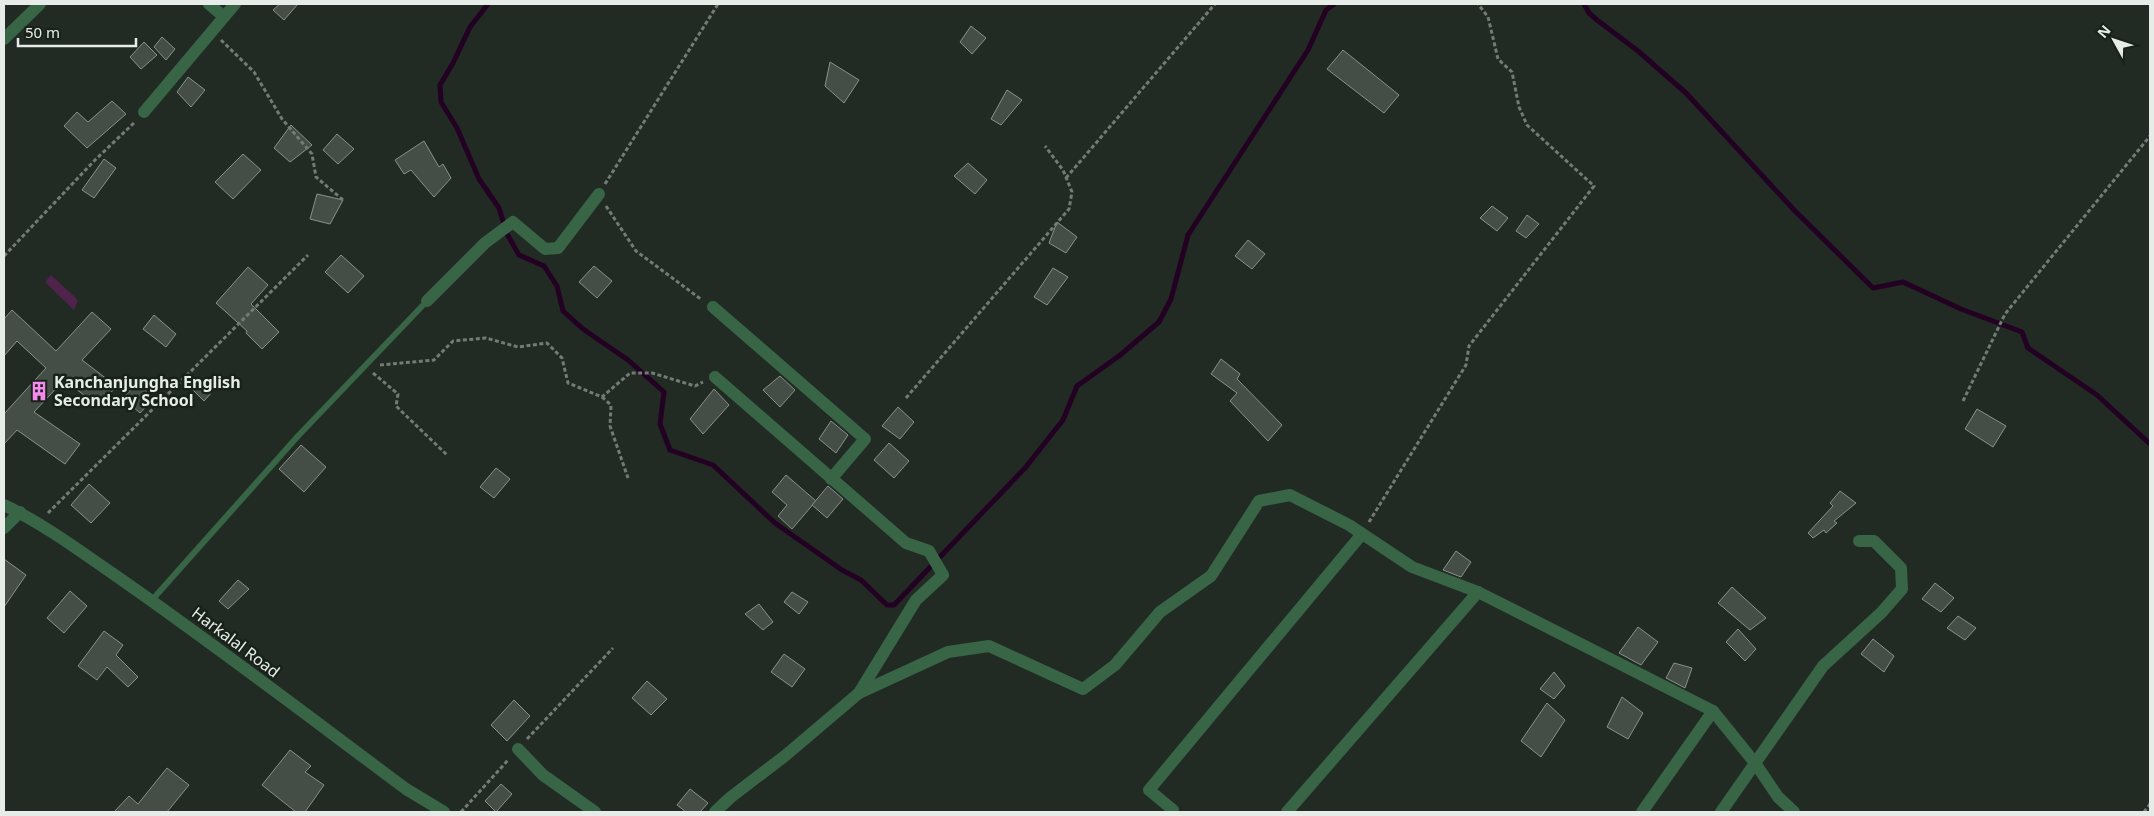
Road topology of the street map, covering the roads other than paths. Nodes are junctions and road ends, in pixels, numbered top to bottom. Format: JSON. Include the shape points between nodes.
{"nodes":[{"id":1,"x":40,"y":4,"type":"edge"},
{"id":2,"x":209,"y":4,"type":"edge"},
{"id":3,"x":235,"y":4,"type":"edge"},
{"id":4,"x":223,"y":16,"type":"junction"},
{"id":5,"x":4,"y":39,"type":"edge"},
{"id":6,"x":144,"y":112,"type":"road end"},
{"id":7,"x":599,"y":194,"type":"road end"},
{"id":8,"x":427,"y":301,"type":"joint"},
{"id":9,"x":713,"y":307,"type":"road end"},
{"id":10,"x":715,"y":378,"type":"road end"},
{"id":11,"x":831,"y":479,"type":"junction"},
{"id":12,"x":4,"y":505,"type":"edge"},
{"id":13,"x":20,"y":512,"type":"junction"},
{"id":14,"x":4,"y":528,"type":"edge"},
{"id":15,"x":1362,"y":534,"type":"junction"},
{"id":16,"x":1858,"y":541,"type":"dead end"},
{"id":17,"x":1478,"y":592,"type":"junction"},
{"id":18,"x":152,"y":600,"type":"junction"},
{"id":19,"x":859,"y":693,"type":"junction"},
{"id":20,"x":1713,"y":712,"type":"junction"},
{"id":21,"x":518,"y":749,"type":"road end"},
{"id":22,"x":1755,"y":763,"type":"junction"},
{"id":23,"x":444,"y":812,"type":"edge"},
{"id":24,"x":595,"y":812,"type":"edge"},
{"id":25,"x":715,"y":812,"type":"edge"},
{"id":26,"x":1172,"y":812,"type":"edge"},
{"id":27,"x":1287,"y":812,"type":"edge"},
{"id":28,"x":1642,"y":812,"type":"edge"},
{"id":29,"x":1721,"y":812,"type":"edge"},
{"id":30,"x":1794,"y":812,"type":"edge"}],
"edges":[{"from":1,"to":5,"type":"street"},
{"from":2,"to":4,"type":"street"},
{"from":3,"to":4,"type":"street"},
{"from":4,"to":6,"type":"street"},
{"from":7,"to":8,"type":"street","via":[[558,248],[545,249],[513,222],[485,243]]},
{"from":8,"to":18,"type":"lane","via":[[298,436]]},
{"from":9,"to":11,"type":"street","via":[[865,440]]},
{"from":10,"to":11,"type":"street"},
{"from":11,"to":19,"type":"street","via":[[906,543],[929,551],[943,575],[916,600]]},
{"from":12,"to":13,"type":"street","name":"Harkalal Road"},
{"from":13,"to":14,"type":"street"},
{"from":13,"to":18,"type":"street","name":"Harkalal Road"},
{"from":15,"to":17,"type":"street","via":[[1412,567]]},
{"from":15,"to":19,"type":"street","via":[[1290,495],[1259,501],[1211,576],[1160,612],[1115,664],[1083,689],[990,646],[948,652]]},
{"from":15,"to":26,"type":"street","via":[[1149,790]]},
{"from":16,"to":22,"type":"street","via":[[1874,541],[1901,568],[1902,589],[1881,613],[1823,666]]},
{"from":17,"to":20,"type":"street"},
{"from":17,"to":27,"type":"street"},
{"from":18,"to":23,"type":"street","name":"Harkalal Road","via":[[406,789]]},
{"from":19,"to":25,"type":"street"},
{"from":20,"to":22,"type":"street"},
{"from":20,"to":28,"type":"street"},
{"from":21,"to":24,"type":"street","via":[[543,775]]},
{"from":22,"to":29,"type":"street"},
{"from":22,"to":30,"type":"street","via":[[1778,796]]}]}
